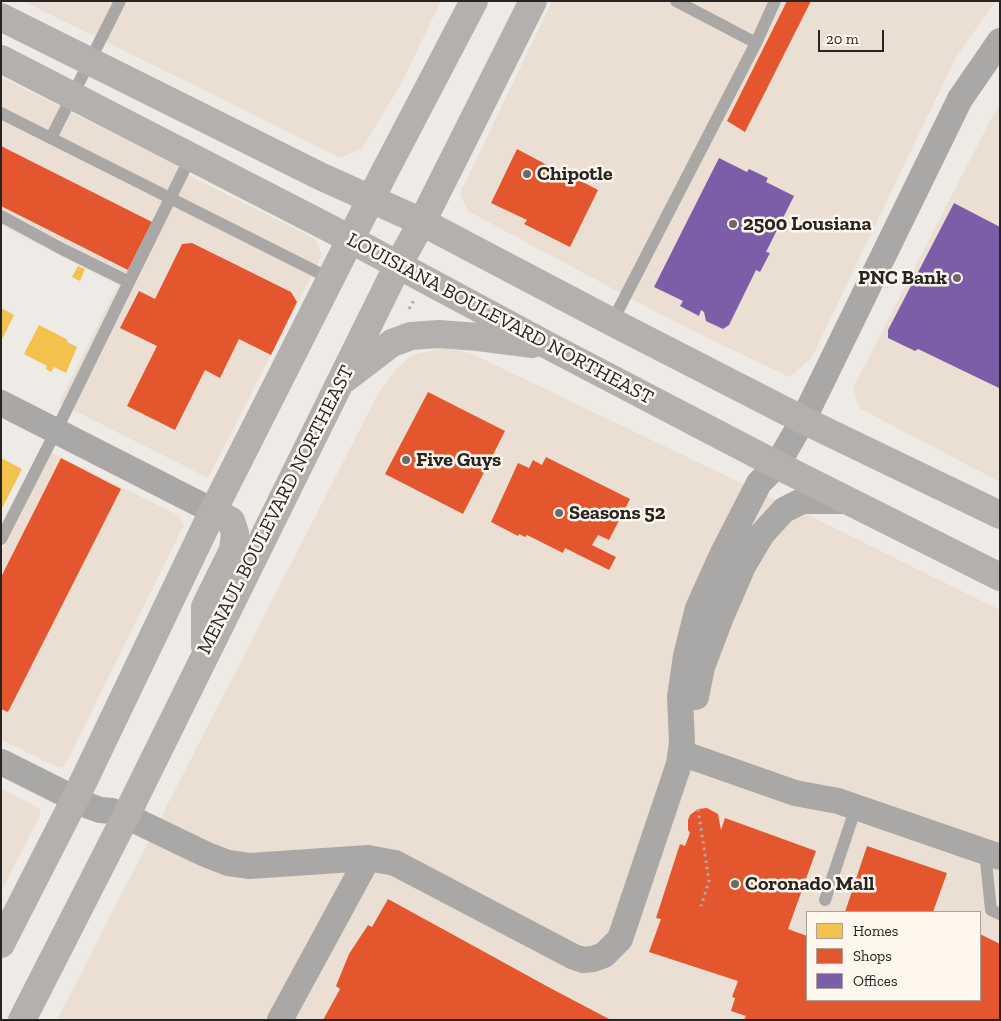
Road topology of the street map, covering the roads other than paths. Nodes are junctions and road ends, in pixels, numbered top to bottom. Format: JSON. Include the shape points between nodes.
{"nodes":[{"id":1,"x":120,"y":1,"type":"edge"},
{"id":2,"x":474,"y":1,"type":"edge"},
{"id":3,"x":513,"y":1,"type":"edge"},
{"id":4,"x":533,"y":1,"type":"edge"},
{"id":5,"x":676,"y":1,"type":"edge"},
{"id":6,"x":775,"y":1,"type":"edge"},
{"id":7,"x":1,"y":17,"type":"edge"},
{"id":8,"x":1000,"y":40,"type":"edge"},
{"id":9,"x":756,"y":43,"type":"junction"},
{"id":10,"x":1,"y":59,"type":"edge"},
{"id":11,"x":90,"y":62,"type":"junction"},
{"id":12,"x":500,"y":66,"type":"junction"},
{"id":13,"x":72,"y":96,"type":"junction"},
{"id":14,"x":1,"y":113,"type":"edge"},
{"id":15,"x":51,"y":138,"type":"junction"},
{"id":16,"x":191,"y":156,"type":"junction"},
{"id":17,"x":170,"y":198,"type":"junction"},
{"id":18,"x":370,"y":199,"type":"junction"},
{"id":19,"x":1,"y":216,"type":"edge"},
{"id":20,"x":422,"y":222,"type":"junction"},
{"id":21,"x":351,"y":240,"type":"junction"},
{"id":22,"x":398,"y":265,"type":"junction"},
{"id":23,"x":331,"y":279,"type":"junction"},
{"id":24,"x":129,"y":282,"type":"junction"},
{"id":25,"x":612,"y":322,"type":"junction"},
{"id":26,"x":549,"y":346,"type":"junction"},
{"id":27,"x":341,"y":381,"type":"junction"},
{"id":28,"x":1,"y":403,"type":"edge"},
{"id":29,"x":803,"y":420,"type":"junction"},
{"id":30,"x":56,"y":431,"type":"junction"},
{"id":31,"x":777,"y":465,"type":"junction"},
{"id":32,"x":849,"y":501,"type":"junction"},
{"id":33,"x":213,"y":511,"type":"junction"},
{"id":34,"x":1000,"y":514,"type":"edge"},
{"id":35,"x":1,"y":539,"type":"edge"},
{"id":36,"x":1000,"y":577,"type":"edge"},
{"id":37,"x":205,"y":652,"type":"junction"},
{"id":38,"x":681,"y":753,"type":"junction"},
{"id":39,"x":1,"y":762,"type":"edge"},
{"id":40,"x":75,"y":799,"type":"junction"},
{"id":41,"x":856,"y":807,"type":"junction"},
{"id":42,"x":126,"y":816,"type":"junction"},
{"id":43,"x":992,"y":854,"type":"edge"},
{"id":44,"x":368,"y":858,"type":"junction"},
{"id":45,"x":825,"y":900,"type":"dead end"},
{"id":46,"x":1000,"y":914,"type":"edge"},
{"id":47,"x":1,"y":944,"type":"edge"},
{"id":48,"x":22,"y":1020,"type":"edge"},
{"id":49,"x":280,"y":1020,"type":"edge"}],
"edges":[{"from":1,"to":11,"type":"lane"},
{"from":2,"to":18,"type":"main road"},
{"from":3,"to":12,"type":"main road"},
{"from":4,"to":12,"type":"main road","name":"MENAUL BOULEVARD NORTHEAST"},
{"from":5,"to":9,"type":"lane"},
{"from":6,"to":9,"type":"lane"},
{"from":7,"to":11,"type":"main road"},
{"from":8,"to":29,"type":"street","via":[[960,99]]},
{"from":9,"to":25,"type":"lane"},
{"from":10,"to":13,"type":"main road","name":"LOUISIANA BOULEVARD NORTHEAST"},
{"from":11,"to":13,"type":"lane"},
{"from":11,"to":18,"type":"main road"},
{"from":12,"to":20,"type":"main road","name":"MENAUL BOULEVARD NORTHEAST"},
{"from":13,"to":15,"type":"lane"},
{"from":13,"to":16,"type":"main road","name":"LOUISIANA BOULEVARD NORTHEAST"},
{"from":14,"to":15,"type":"lane"},
{"from":15,"to":17,"type":"lane"},
{"from":16,"to":17,"type":"lane"},
{"from":16,"to":21,"type":"main road","name":"LOUISIANA BOULEVARD NORTHEAST"},
{"from":17,"to":23,"type":"lane"},
{"from":17,"to":24,"type":"lane"},
{"from":18,"to":20,"type":"main road"},
{"from":18,"to":21,"type":"main road"},
{"from":19,"to":24,"type":"lane"},
{"from":20,"to":22,"type":"main road","name":"MENAUL BOULEVARD NORTHEAST"},
{"from":20,"to":25,"type":"main road"},
{"from":21,"to":22,"type":"main road","name":"LOUISIANA BOULEVARD NORTHEAST"},
{"from":21,"to":23,"type":"main road"},
{"from":22,"to":26,"type":"main road","name":"LOUISIANA BOULEVARD NORTHEAST"},
{"from":22,"to":27,"type":"main road","name":"MENAUL BOULEVARD NORTHEAST"},
{"from":23,"to":33,"type":"main road"},
{"from":24,"to":30,"type":"lane"},
{"from":25,"to":29,"type":"main road"},
{"from":26,"to":27,"type":"main road","via":[[439,334],[411,336],[392,343]]},
{"from":26,"to":31,"type":"main road","name":"LOUISIANA BOULEVARD NORTHEAST"},
{"from":27,"to":37,"type":"main road","name":"MENAUL BOULEVARD NORTHEAST"},
{"from":28,"to":30,"type":"street"},
{"from":29,"to":31,"type":"street"},
{"from":29,"to":34,"type":"main road"},
{"from":30,"to":33,"type":"street"},
{"from":30,"to":35,"type":"lane"},
{"from":31,"to":32,"type":"main road","name":"LOUISIANA BOULEVARD NORTHEAST"},
{"from":31,"to":38,"type":"street","via":[[759,483],[698,608],[680,697]]},
{"from":32,"to":36,"type":"main road","name":"LOUISIANA BOULEVARD NORTHEAST"},
{"from":32,"to":38,"type":"street","via":[[802,501],[784,510],[762,534],[743,566],[702,667],[691,724]]},
{"from":33,"to":37,"type":"main road","via":[[231,521],[235,533],[233,550],[205,607]]},
{"from":33,"to":40,"type":"main road"},
{"from":37,"to":42,"type":"main road","name":"MENAUL BOULEVARD NORTHEAST"},
{"from":38,"to":41,"type":"street","via":[[795,793]]},
{"from":38,"to":44,"type":"street","via":[[620,939],[604,955],[593,959],[574,957],[395,863]]},
{"from":39,"to":40,"type":"street"},
{"from":40,"to":42,"type":"street","via":[[100,810]]},
{"from":40,"to":47,"type":"main road"},
{"from":41,"to":43,"type":"street"},
{"from":41,"to":45,"type":"lane"},
{"from":42,"to":44,"type":"street","via":[[205,854],[239,865]]},
{"from":42,"to":48,"type":"main road","name":"MENAUL BOULEVARD NORTHEAST"},
{"from":43,"to":46,"type":"lane","via":[[990,910]]},
{"from":44,"to":49,"type":"street"}]}
